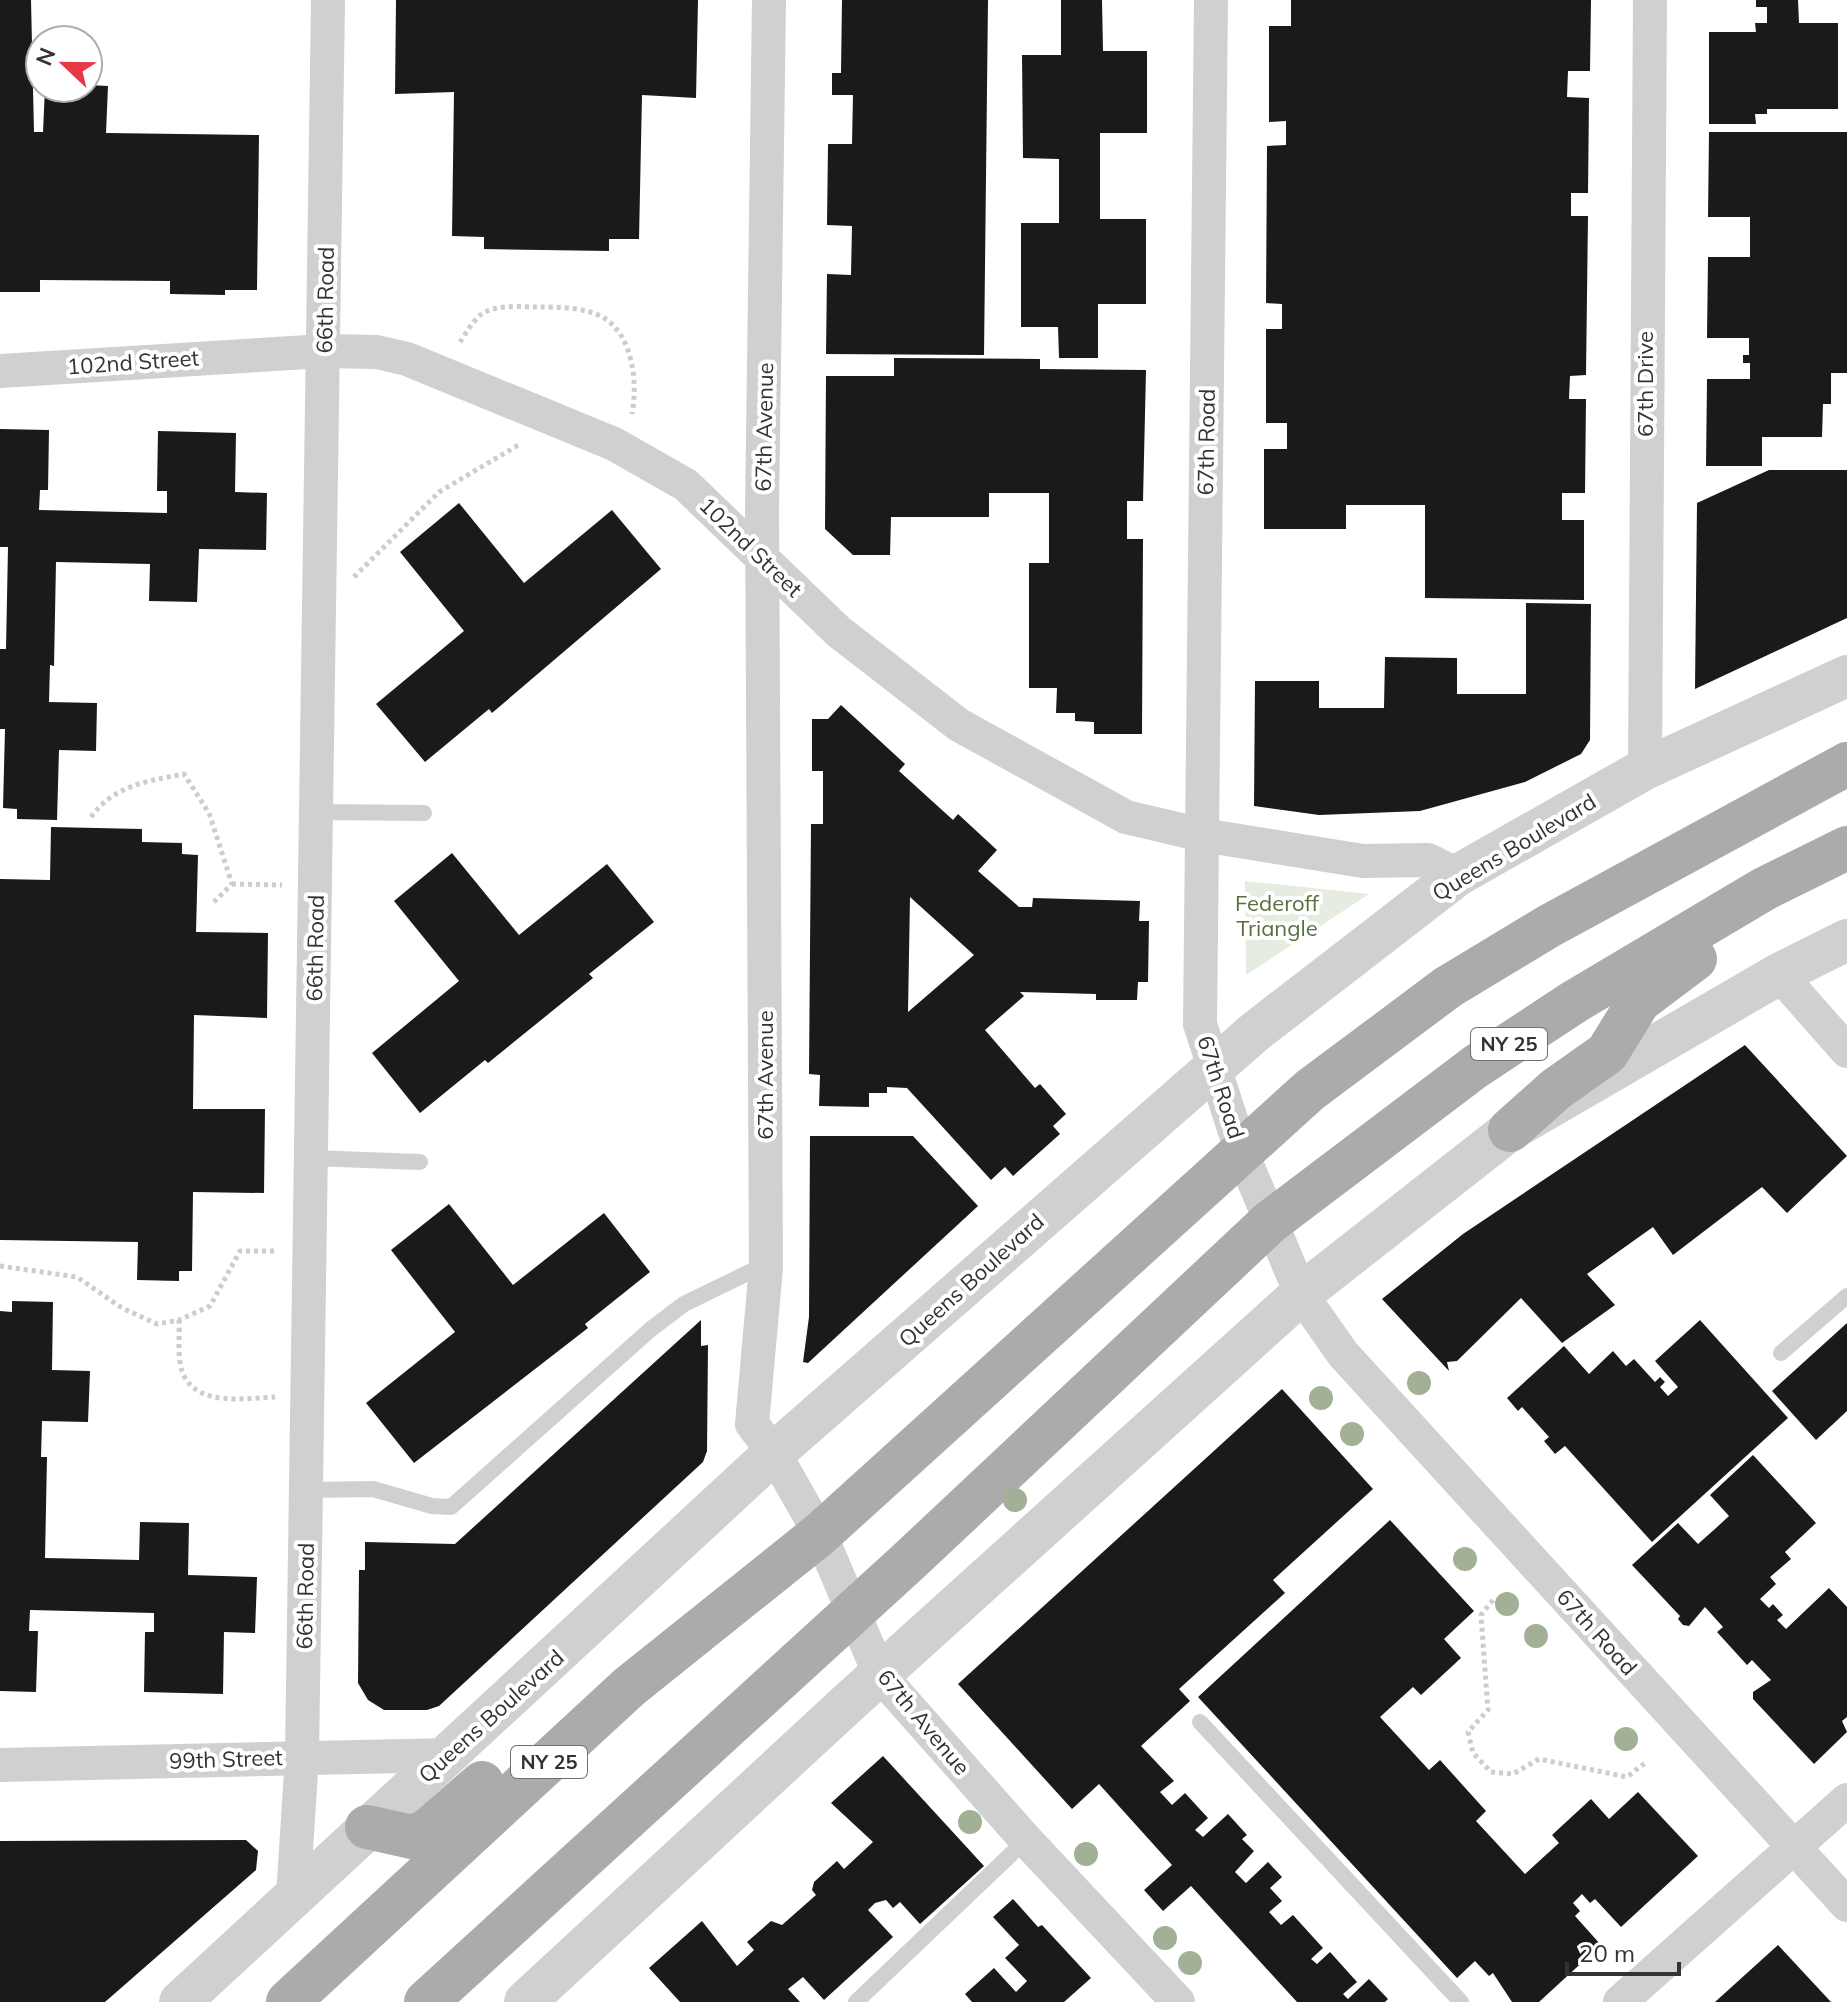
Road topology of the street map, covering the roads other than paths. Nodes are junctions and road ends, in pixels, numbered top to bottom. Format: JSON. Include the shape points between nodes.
{"nodes":[{"id":1,"x":328,"y":0,"type":"edge"},
{"id":2,"x":769,"y":0,"type":"edge"},
{"id":3,"x":1211,"y":0,"type":"edge"},
{"id":4,"x":1650,"y":0,"type":"edge"},
{"id":5,"x":324,"y":351,"type":"junction"},
{"id":6,"x":0,"y":371,"type":"edge"},
{"id":7,"x":763,"y":559,"type":"junction"},
{"id":8,"x":1847,"y":676,"type":"edge"},
{"id":9,"x":1847,"y":764,"type":"edge"},
{"id":10,"x":1645,"y":769,"type":"junction"},
{"id":11,"x":317,"y":812,"type":"junction"},
{"id":12,"x":424,"y":813,"type":"dead end"},
{"id":13,"x":1202,"y":835,"type":"junction"},
{"id":14,"x":1847,"y":848,"type":"edge"},
{"id":15,"x":1458,"y":875,"type":"junction"},
{"id":16,"x":1764,"y":889,"type":"junction"},
{"id":17,"x":1847,"y":940,"type":"edge"},
{"id":18,"x":1779,"y":974,"type":"junction"},
{"id":19,"x":1847,"y":1051,"type":"edge"},
{"id":20,"x":1216,"y":1064,"type":"junction"},
{"id":21,"x":1510,"y":1130,"type":"junction"},
{"id":22,"x":1242,"y":1153,"type":"junction"},
{"id":23,"x":311,"y":1158,"type":"junction"},
{"id":24,"x":420,"y":1162,"type":"dead end"},
{"id":25,"x":1270,"y":1222,"type":"junction"},
{"id":26,"x":766,"y":1264,"type":"junction"},
{"id":27,"x":1301,"y":1294,"type":"junction"},
{"id":28,"x":1847,"y":1296,"type":"edge"},
{"id":29,"x":1781,"y":1353,"type":"dead end"},
{"id":30,"x":774,"y":1453,"type":"junction"},
{"id":31,"x":306,"y":1490,"type":"junction"},
{"id":32,"x":820,"y":1534,"type":"junction"},
{"id":33,"x":853,"y":1611,"type":"junction"},
{"id":34,"x":880,"y":1675,"type":"junction"},
{"id":35,"x":629,"y":1687,"type":"junction"},
{"id":36,"x":1200,"y":1722,"type":"dead end"},
{"id":37,"x":451,"y":1755,"type":"junction"},
{"id":38,"x":302,"y":1756,"type":"junction"},
{"id":39,"x":0,"y":1765,"type":"edge"},
{"id":40,"x":1847,"y":1800,"type":"edge"},
{"id":41,"x":367,"y":1827,"type":"junction"},
{"id":42,"x":1026,"y":1840,"type":"junction"},
{"id":43,"x":1795,"y":1848,"type":"junction"},
{"id":44,"x":293,"y":1896,"type":"junction"},
{"id":45,"x":1847,"y":1905,"type":"edge"},
{"id":46,"x":180,"y":2002,"type":"edge"},
{"id":47,"x":288,"y":2002,"type":"edge"},
{"id":48,"x":426,"y":2002,"type":"edge"},
{"id":49,"x":525,"y":2002,"type":"edge"},
{"id":50,"x":856,"y":2002,"type":"edge"},
{"id":51,"x":1178,"y":2002,"type":"edge"},
{"id":52,"x":1461,"y":2002,"type":"edge"},
{"id":53,"x":1620,"y":2002,"type":"edge"}],
"edges":[{"from":1,"to":5,"type":"street","name":"66th Road"},
{"from":2,"to":7,"type":"street","name":"67th Avenue"},
{"from":3,"to":13,"type":"street","name":"67th Road"},
{"from":4,"to":10,"type":"street","name":"67th Drive"},
{"from":5,"to":6,"type":"street","name":"102nd Street"},
{"from":5,"to":7,"type":"street","name":"102nd Street","via":[[377,352],[407,359],[614,444],[686,485]]},
{"from":5,"to":11,"type":"street","name":"66th Road"},
{"from":7,"to":13,"type":"street","name":"102nd Street","via":[[839,632],[959,725],[1126,817]]},
{"from":7,"to":26,"type":"street","name":"67th Avenue"},
{"from":8,"to":10,"type":"street","name":"Queens Boulevard"},
{"from":9,"to":22,"type":"main road","number":"NY 25","via":[[1448,987],[1310,1090]]},
{"from":10,"to":15,"type":"street","name":"Queens Boulevard"},
{"from":11,"to":12,"type":"lane"},
{"from":11,"to":23,"type":"street","name":"66th Road"},
{"from":13,"to":15,"type":"street","name":"102nd Street","via":[[1363,861],[1428,860]]},
{"from":13,"to":20,"type":"street","name":"67th Road","via":[[1200,1024]]},
{"from":14,"to":16,"type":"main road","number":"NY 25"},
{"from":15,"to":20,"type":"street","name":"Queens Boulevard"},
{"from":16,"to":21,"type":"main road","via":[[1703,953],[1639,1001],[1607,1053]]},
{"from":16,"to":25,"type":"main road","number":"NY 25","via":[[1475,1067]]},
{"from":17,"to":18,"type":"street"},
{"from":18,"to":19,"type":"street"},
{"from":18,"to":21,"type":"street"},
{"from":20,"to":22,"type":"street","name":"67th Road"},
{"from":20,"to":30,"type":"street","name":"Queens Boulevard"},
{"from":21,"to":27,"type":"street"},
{"from":22,"to":25,"type":"street","name":"67th Road"},
{"from":22,"to":32,"type":"main road","number":"NY 25"},
{"from":23,"to":24,"type":"lane"},
{"from":23,"to":31,"type":"street","name":"66th Road"},
{"from":25,"to":27,"type":"street","name":"67th Road"},
{"from":25,"to":33,"type":"main road","number":"NY 25"},
{"from":26,"to":30,"type":"street","name":"67th Avenue","via":[[752,1424]]},
{"from":26,"to":31,"type":"lane","via":[[684,1304],[651,1329],[451,1507],[373,1489]]},
{"from":27,"to":34,"type":"street"},
{"from":27,"to":43,"type":"street","name":"67th Road","via":[[1343,1354]]},
{"from":28,"to":29,"type":"lane"},
{"from":30,"to":32,"type":"street","name":"67th Avenue"},
{"from":30,"to":37,"type":"street","name":"Queens Boulevard"},
{"from":31,"to":38,"type":"street","name":"66th Road"},
{"from":32,"to":33,"type":"street","name":"67th Avenue"},
{"from":32,"to":35,"type":"main road","number":"NY 25"},
{"from":33,"to":34,"type":"street","name":"67th Avenue"},
{"from":33,"to":48,"type":"main road","number":"NY 25"},
{"from":34,"to":42,"type":"street","name":"67th Avenue"},
{"from":34,"to":49,"type":"street"},
{"from":35,"to":41,"type":"main road","via":[[563,1710],[427,1831],[412,1837]]},
{"from":35,"to":47,"type":"main road","number":"NY 25"},
{"from":36,"to":52,"type":"lane"},
{"from":37,"to":38,"type":"street","name":"99th Street"},
{"from":37,"to":41,"type":"street","name":"Queens Boulevard"},
{"from":38,"to":39,"type":"street","name":"99th Street"},
{"from":38,"to":44,"type":"street","name":"66th Road"},
{"from":40,"to":43,"type":"street"},
{"from":41,"to":44,"type":"street","name":"Queens Boulevard"},
{"from":42,"to":50,"type":"lane"},
{"from":42,"to":51,"type":"street","name":"67th Avenue"},
{"from":43,"to":45,"type":"street","name":"67th Road"},
{"from":43,"to":53,"type":"street"},
{"from":44,"to":46,"type":"street","name":"Queens Boulevard"}]}
